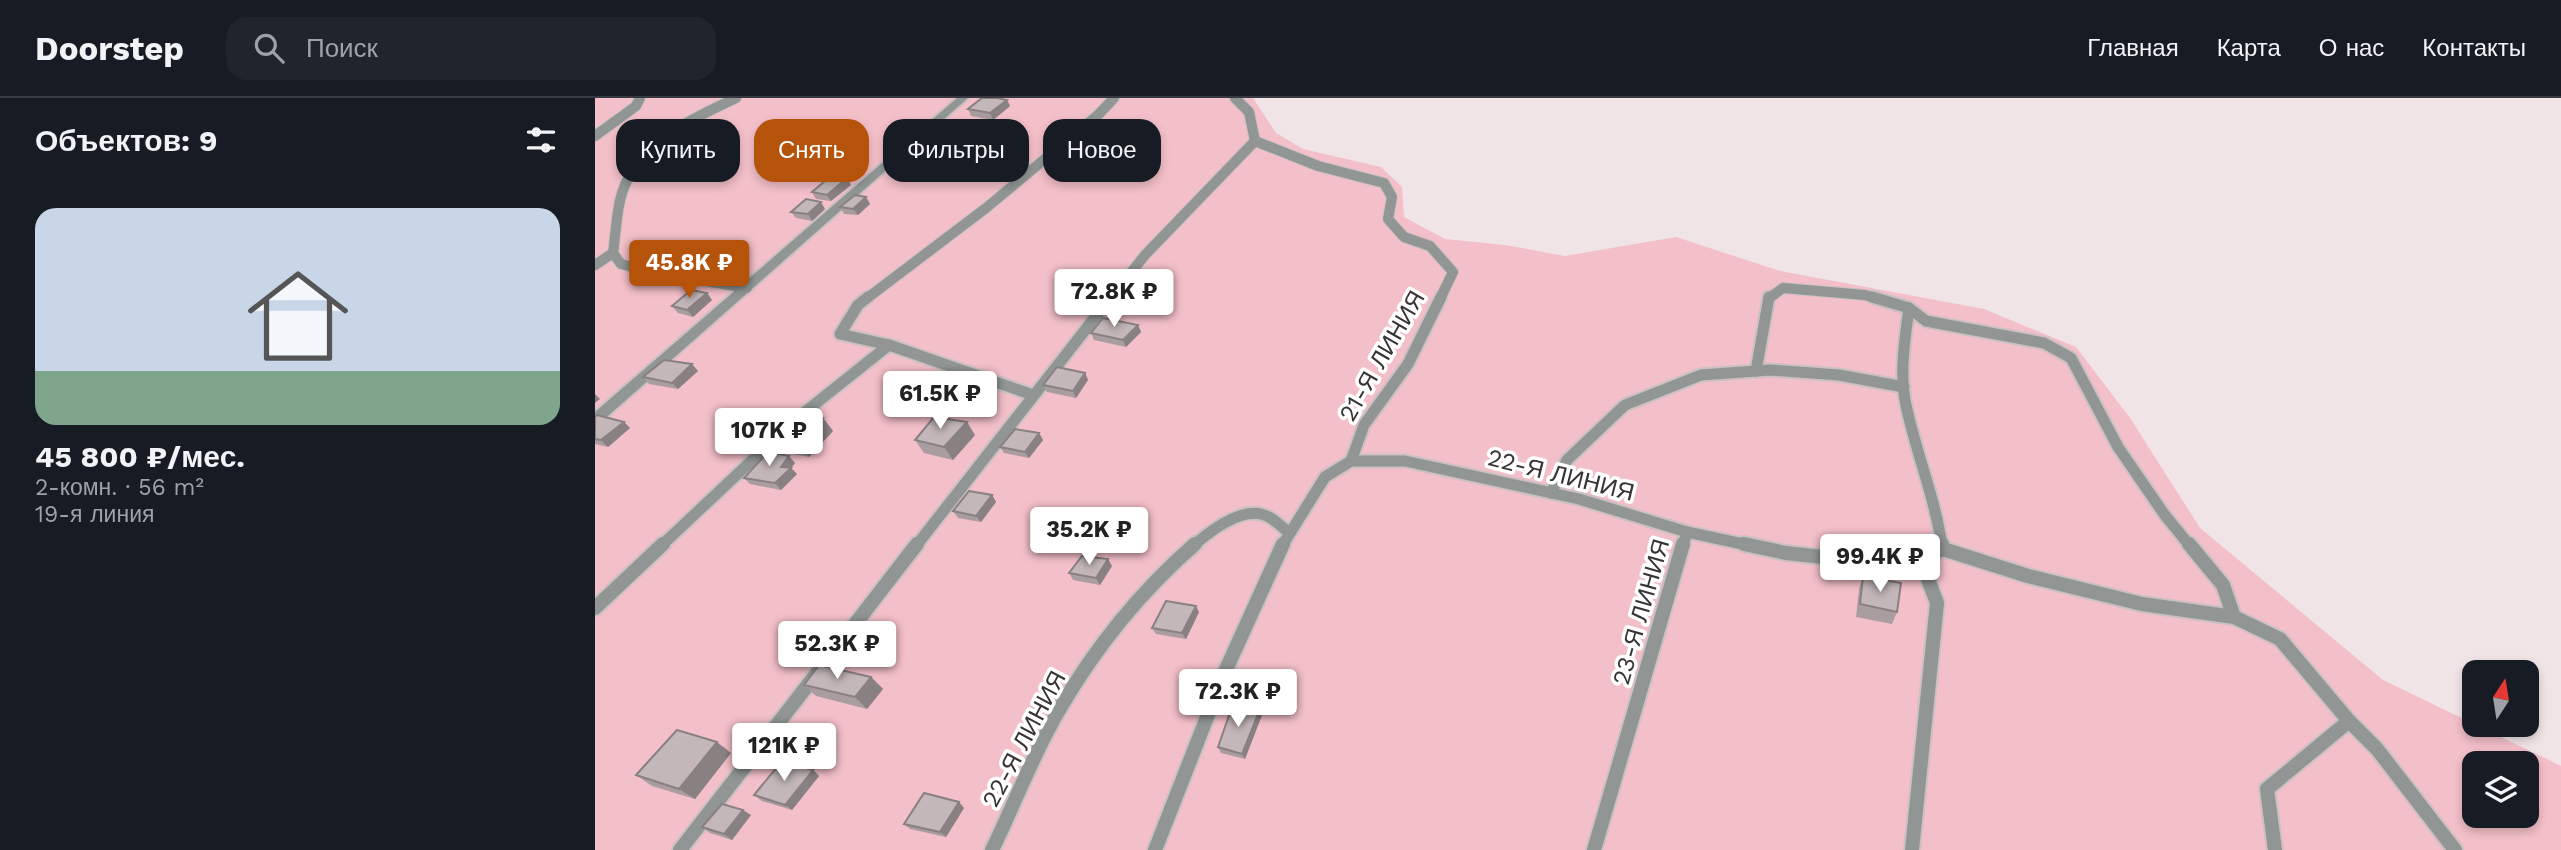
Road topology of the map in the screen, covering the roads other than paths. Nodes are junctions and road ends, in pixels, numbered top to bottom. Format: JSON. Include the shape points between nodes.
{"nodes":[{"id":1,"x":640,"y":98,"type":"edge"},
{"id":2,"x":721,"y":98,"type":"edge"},
{"id":3,"x":736,"y":98,"type":"edge"},
{"id":4,"x":963,"y":98,"type":"edge"},
{"id":5,"x":1114,"y":98,"type":"edge"},
{"id":6,"x":1235,"y":98,"type":"edge"},
{"id":7,"x":709,"y":111,"type":"junction"},
{"id":8,"x":595,"y":136,"type":"edge"},
{"id":9,"x":1255,"y":141,"type":"junction"},
{"id":10,"x":613,"y":253,"type":"junction"},
{"id":11,"x":595,"y":265,"type":"edge"},
{"id":12,"x":747,"y":288,"type":"junction"},
{"id":13,"x":1909,"y":309,"type":"junction"},
{"id":14,"x":889,"y":345,"type":"junction"},
{"id":15,"x":1756,"y":371,"type":"junction"},
{"id":16,"x":1905,"y":387,"type":"junction"},
{"id":17,"x":1033,"y":395,"type":"junction"},
{"id":18,"x":595,"y":419,"type":"edge"},
{"id":19,"x":1351,"y":461,"type":"junction"},
{"id":20,"x":1552,"y":493,"type":"junction"},
{"id":21,"x":1288,"y":531,"type":"junction"},
{"id":22,"x":1687,"y":533,"type":"junction"},
{"id":23,"x":1943,"y":550,"type":"junction"},
{"id":24,"x":1920,"y":558,"type":"junction"},
{"id":25,"x":595,"y":608,"type":"edge"},
{"id":26,"x":2234,"y":617,"type":"junction"},
{"id":27,"x":2349,"y":721,"type":"junction"},
{"id":28,"x":680,"y":850,"type":"edge"},
{"id":29,"x":992,"y":850,"type":"edge"},
{"id":30,"x":1155,"y":850,"type":"edge"},
{"id":31,"x":1594,"y":850,"type":"edge"},
{"id":32,"x":1912,"y":850,"type":"edge"},
{"id":33,"x":2275,"y":850,"type":"edge"},
{"id":34,"x":2455,"y":850,"type":"edge"}],
"edges":[{"from":1,"to":8,"type":"lane","via":[[636,106]]},
{"from":2,"to":7,"type":"lane"},
{"from":3,"to":7,"type":"lane"},
{"from":4,"to":12,"type":"street"},
{"from":5,"to":14,"type":"lane","via":[[986,208],[858,305],[840,334]]},
{"from":6,"to":9,"type":"lane","via":[[1249,112]]},
{"from":7,"to":10,"type":"lane","via":[[663,140],[635,165],[622,192]]},
{"from":9,"to":17,"type":"lane","via":[[1145,255]]},
{"from":9,"to":19,"type":"lane","name":"21-Я ЛИНИЯ","via":[[1295,160],[1384,183],[1392,197],[1388,219],[1403,237],[1430,246],[1453,272],[1408,364],[1364,425]]},
{"from":10,"to":11,"type":"lane"},
{"from":10,"to":12,"type":"lane","via":[[621,264],[647,271]]},
{"from":12,"to":18,"type":"street"},
{"from":13,"to":15,"type":"lane","via":[[1865,295],[1783,288],[1768,299]]},
{"from":13,"to":16,"type":"lane","via":[[1903,355]]},
{"from":13,"to":26,"type":"lane","via":[[1926,321],[2044,343],[2071,358],[2118,447],[2164,514],[2223,584]]},
{"from":14,"to":17,"type":"lane"},
{"from":14,"to":25,"type":"lane","via":[[795,420]]},
{"from":15,"to":16,"type":"lane","via":[[1839,375]]},
{"from":15,"to":20,"type":"lane","via":[[1701,375],[1625,405],[1567,460]]},
{"from":16,"to":23,"type":"lane","via":[[1905,403],[1937,511]]},
{"from":17,"to":28,"type":"lane"},
{"from":19,"to":20,"type":"lane","name":"22-Я ЛИНИЯ","via":[[1405,461]]},
{"from":19,"to":21,"type":"lane","via":[[1325,477]]},
{"from":20,"to":22,"type":"lane","name":"22-Я ЛИНИЯ"},
{"from":21,"to":29,"type":"lane","name":"22-Я ЛИНИЯ","via":[[1274,519],[1256,513],[1234,519],[1200,538],[1162,572],[1125,615],[1060,709]]},
{"from":21,"to":30,"type":"lane","via":[[1224,674]]},
{"from":22,"to":24,"type":"lane","name":"23-Я ЛИНИЯ","via":[[1798,555],[1860,561]]},
{"from":22,"to":31,"type":"lane","name":"23-Я ЛИНИЯ"},
{"from":23,"to":24,"type":"lane","name":"23-Я ЛИНИЯ"},
{"from":23,"to":26,"type":"lane","via":[[2142,604]]},
{"from":24,"to":32,"type":"lane","via":[[1937,603]]},
{"from":26,"to":27,"type":"lane","via":[[2280,639]]},
{"from":27,"to":33,"type":"lane","via":[[2267,789]]},
{"from":27,"to":34,"type":"lane","via":[[2377,749]]}]}
